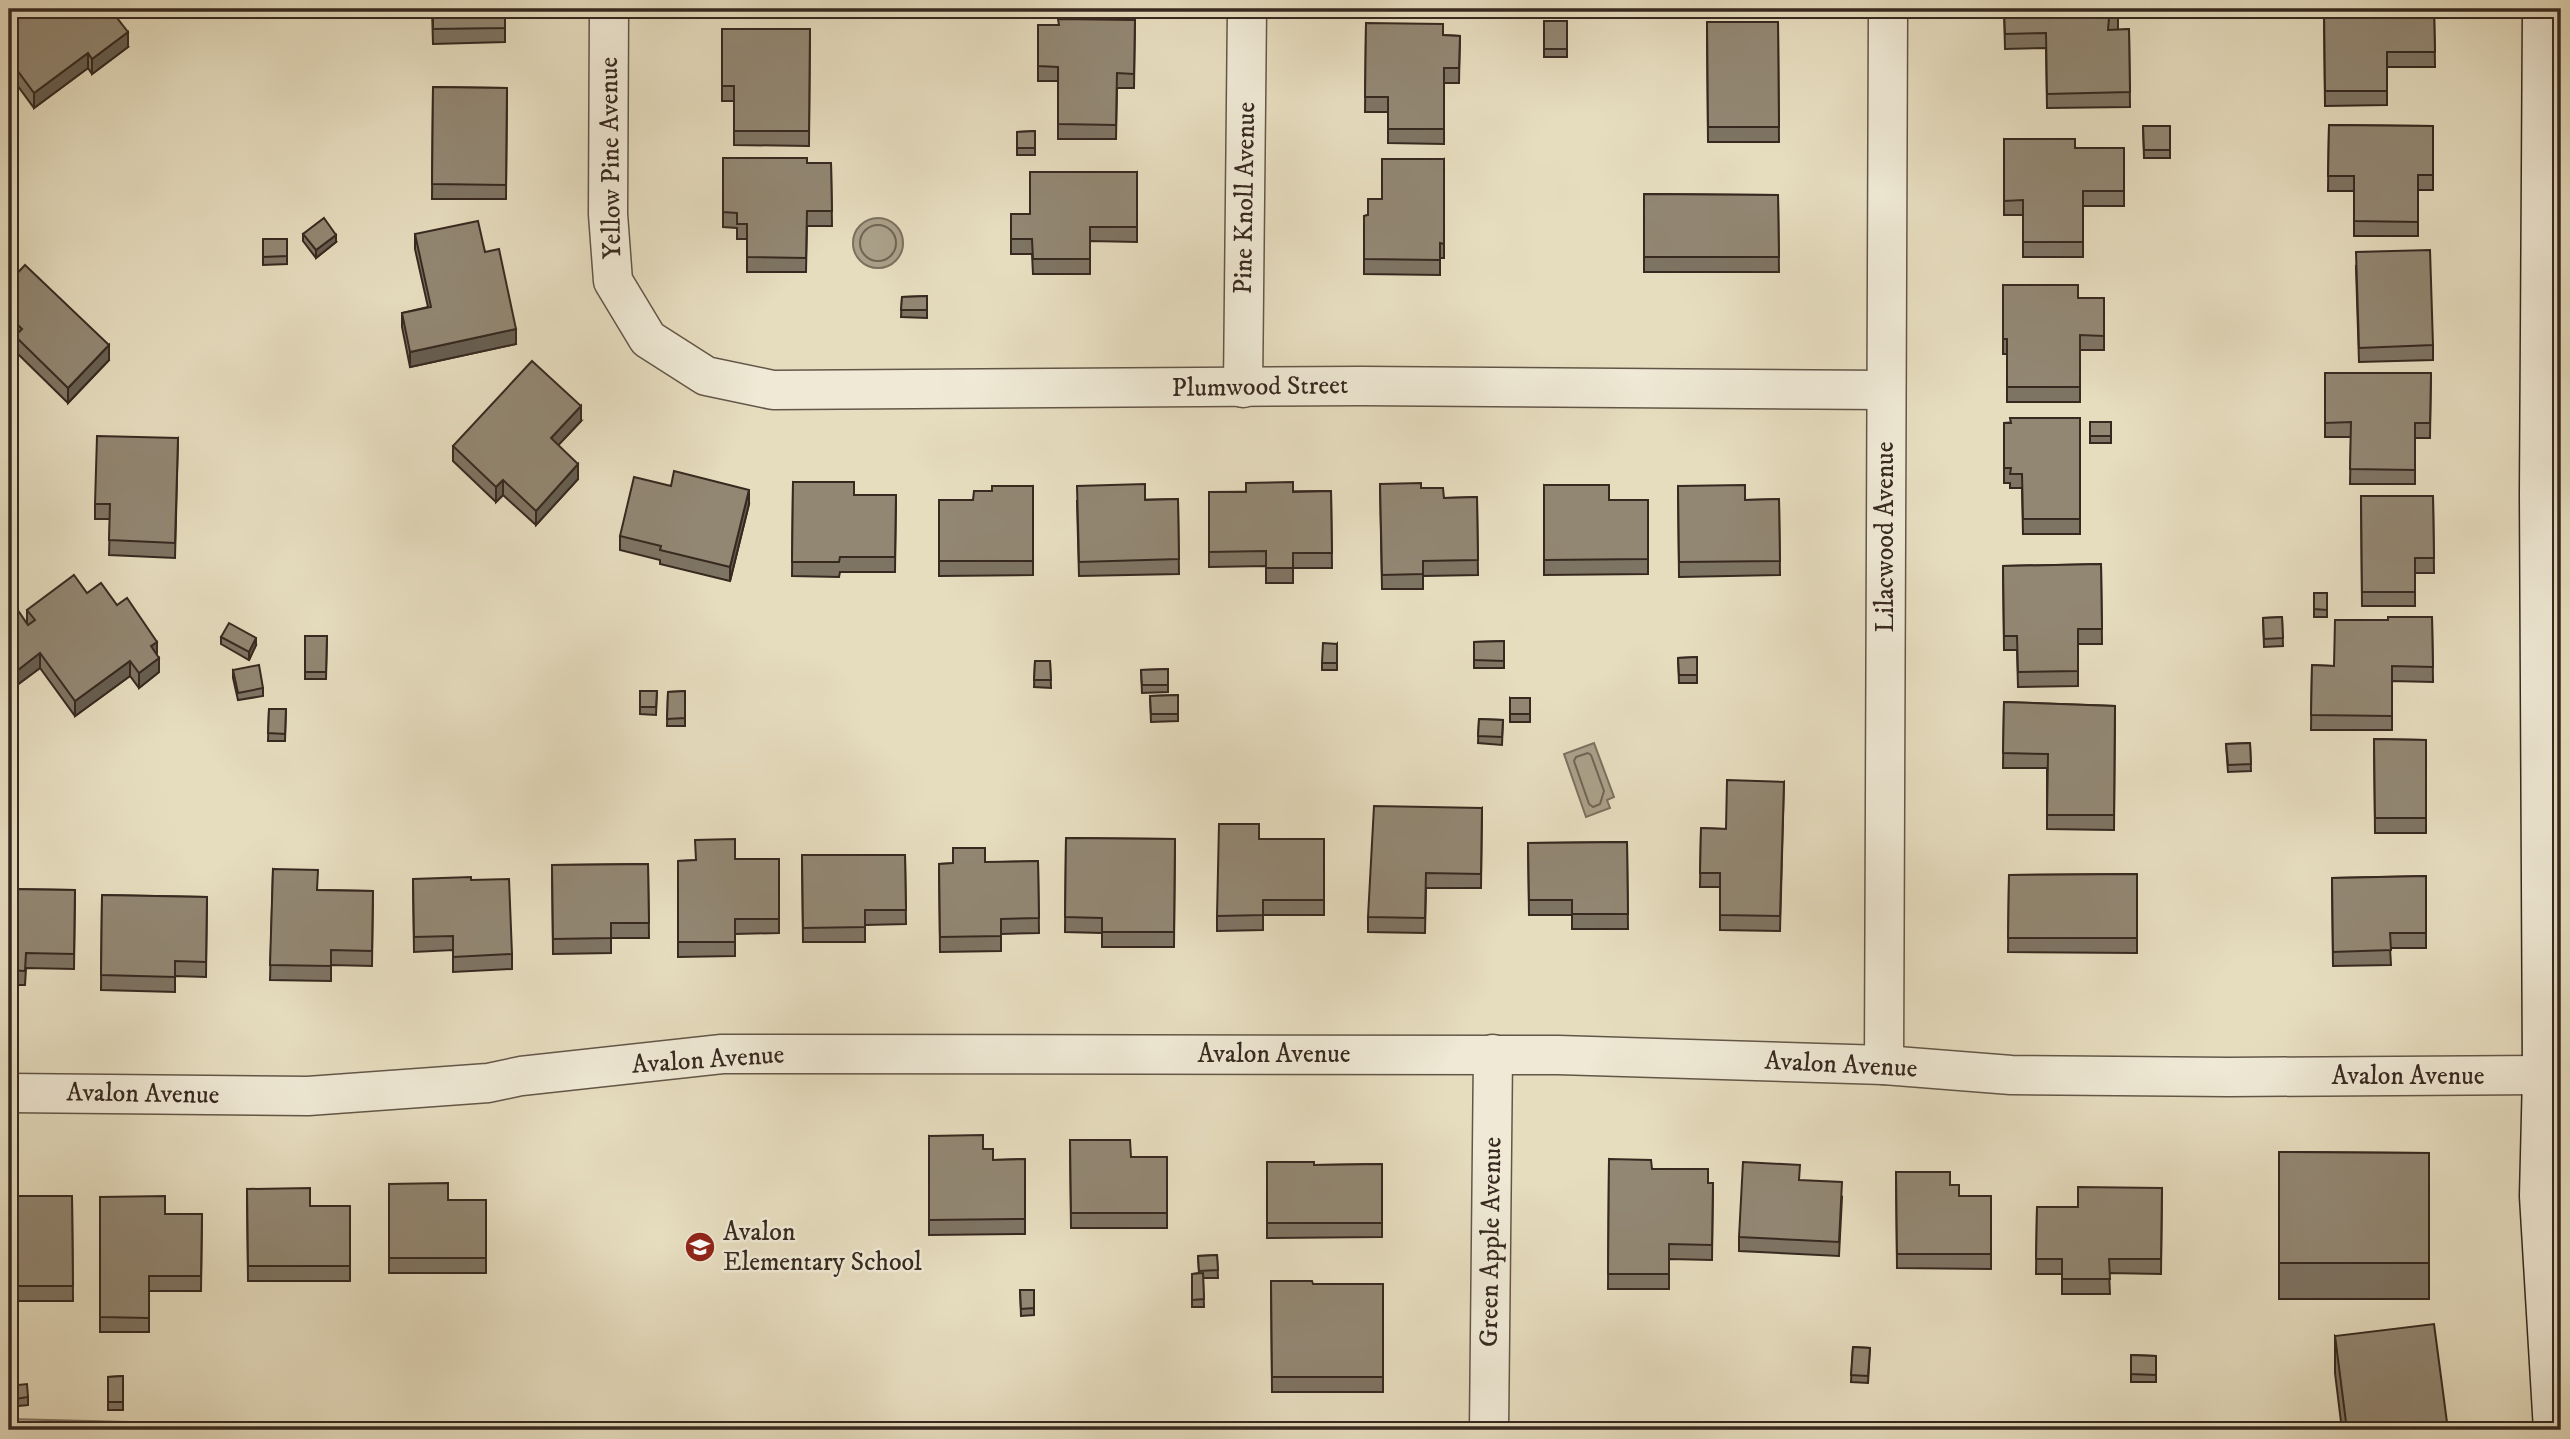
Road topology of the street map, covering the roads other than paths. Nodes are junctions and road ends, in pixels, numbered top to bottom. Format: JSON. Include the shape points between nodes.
{"nodes":[{"id":1,"x":609,"y":9,"type":"edge"},
{"id":2,"x":1247,"y":9,"type":"edge"},
{"id":3,"x":1888,"y":9,"type":"edge"},
{"id":4,"x":2542,"y":9,"type":"edge"},
{"id":5,"x":648,"y":339,"type":"joint"},
{"id":6,"x":1243,"y":388,"type":"junction"},
{"id":7,"x":1885,"y":390,"type":"junction"},
{"id":8,"x":2550,"y":452,"type":"edge"},
{"id":9,"x":1493,"y":1054,"type":"junction"},
{"id":10,"x":1884,"y":1065,"type":"junction"},
{"id":11,"x":2542,"y":1075,"type":"junction"},
{"id":12,"x":9,"y":1093,"type":"edge"},
{"id":13,"x":1489,"y":1430,"type":"edge"},
{"id":14,"x":2553,"y":1430,"type":"edge"}],
"edges":[{"from":1,"to":5,"type":"street","name":"Yellow Pine Avenue","via":[[608,214],[613,281]]},
{"from":2,"to":6,"type":"street","name":"Pine Knoll Avenue"},
{"from":3,"to":7,"type":"street","name":"Lilacwood Avenue"},
{"from":4,"to":8,"type":"street"},
{"from":5,"to":6,"type":"street","name":"Plumwood Street","via":[[706,376],[773,390]]},
{"from":6,"to":7,"type":"street","name":"Plumwood Street"},
{"from":7,"to":10,"type":"street","name":"Lilacwood Avenue"},
{"from":8,"to":11,"type":"street"},
{"from":9,"to":10,"type":"street","name":"Avalon Avenue"},
{"from":9,"to":12,"type":"street","name":"Avalon Avenue","via":[[722,1054],[488,1083],[309,1096]]},
{"from":9,"to":13,"type":"street","name":"Green Apple Avenue"},
{"from":10,"to":11,"type":"street","name":"Avalon Avenue","via":[[2011,1075]]},
{"from":11,"to":14,"type":"street","via":[[2539,1196]]}]}
